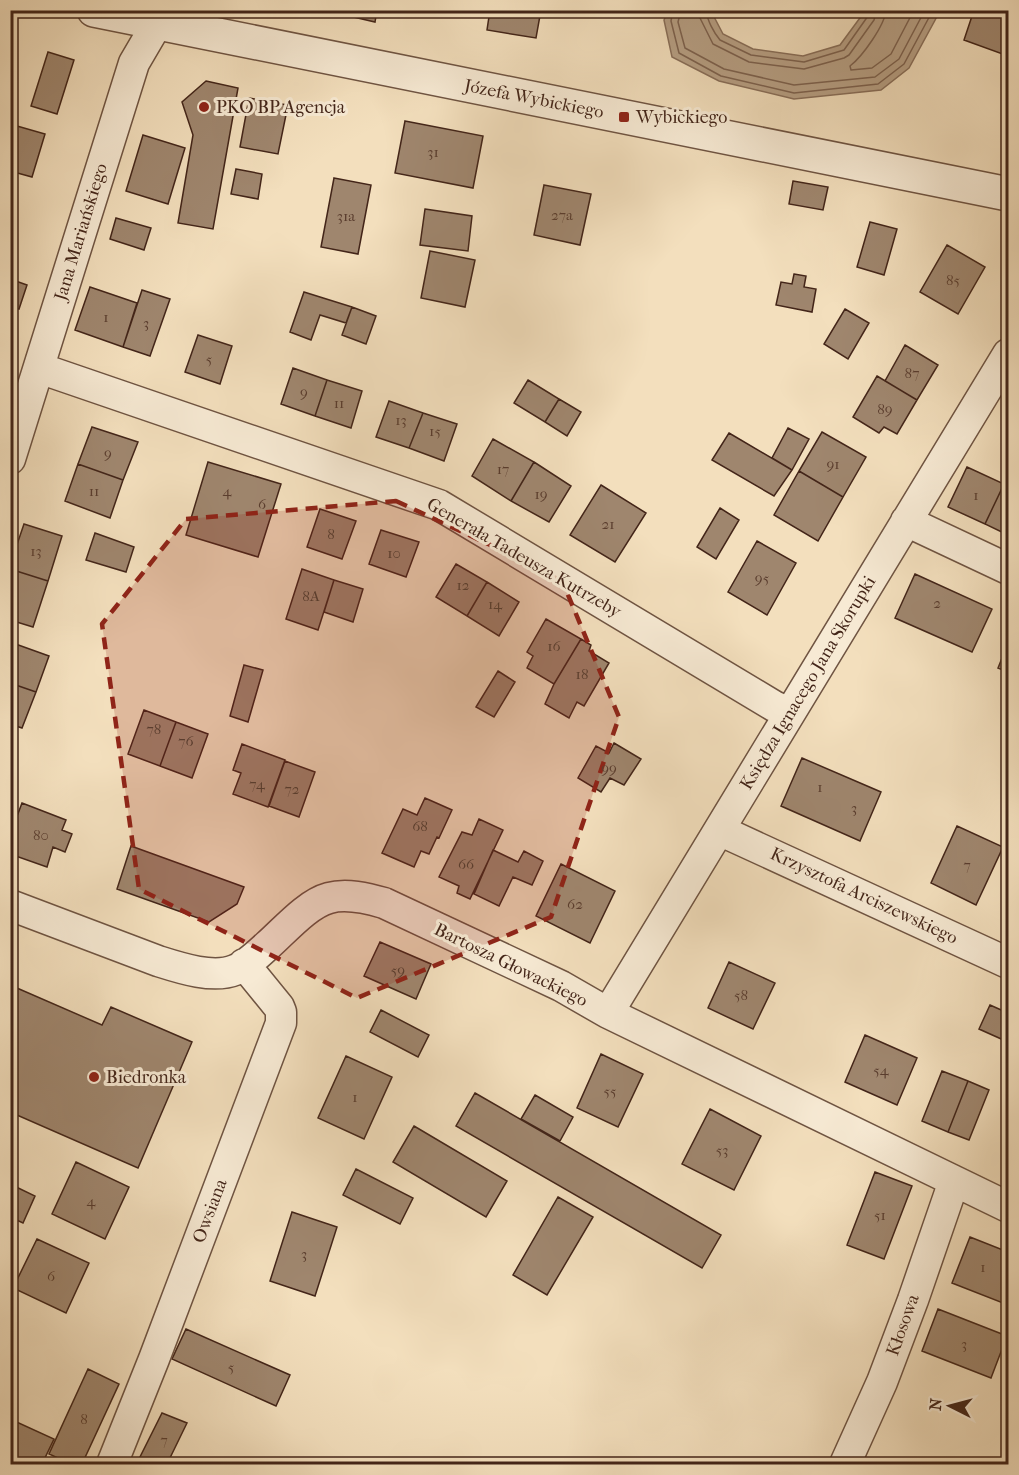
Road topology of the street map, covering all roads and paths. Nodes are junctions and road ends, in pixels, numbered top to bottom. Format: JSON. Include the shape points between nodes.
{"nodes":[{"id":1,"x":94,"y":10,"type":"edge"},
{"id":2,"x":161,"y":17,"type":"edge"},
{"id":3,"x":1008,"y":194,"type":"edge"},
{"id":4,"x":1008,"y":354,"type":"edge"},
{"id":5,"x":39,"y":368,"type":"junction"},
{"id":6,"x":10,"y":459,"type":"edge"},
{"id":7,"x":906,"y":521,"type":"junction"},
{"id":8,"x":1008,"y":569,"type":"edge"},
{"id":9,"x":789,"y":713,"type":"junction"},
{"id":10,"x":718,"y":830,"type":"junction"},
{"id":11,"x":10,"y":905,"type":"edge"},
{"id":12,"x":1008,"y":963,"type":"edge"},
{"id":13,"x":244,"y":964,"type":"junction"},
{"id":14,"x":608,"y":1013,"type":"junction"},
{"id":15,"x":954,"y":1182,"type":"junction"},
{"id":16,"x":1008,"y":1207,"type":"edge"},
{"id":17,"x":112,"y":1464,"type":"edge"},
{"id":18,"x":844,"y":1464,"type":"edge"}],
"edges":[{"from":1,"to":2,"type":"street","name":"Józefa Wybickiego"},
{"from":2,"to":3,"type":"street","name":"Józefa Wybickiego"},
{"from":2,"to":5,"type":"street","name":"Jana Mariańskiego","via":[[134,63]]},
{"from":4,"to":7,"type":"street","name":"Księdza Ignacego Jana Skorupki"},
{"from":5,"to":6,"type":"street","name":"Jana Mariańskiego"},
{"from":5,"to":9,"type":"street","name":"Generała Tadeusza Kutrzeby","via":[[439,505]]},
{"from":7,"to":8,"type":"street"},
{"from":7,"to":9,"type":"street","name":"Księdza Ignacego Jana Skorupki"},
{"from":9,"to":10,"type":"street","name":"Księdza Ignacego Jana Skorupki"},
{"from":10,"to":12,"type":"street","name":"Krzysztofa Arciszewskiego"},
{"from":10,"to":14,"type":"street","name":"Księdza Ignacego Jana Skorupki"},
{"from":11,"to":13,"type":"street","name":"Bartosza Głowackiego","via":[[177,968],[217,973]]},
{"from":13,"to":14,"type":"street","name":"Bartosza Głowackiego","via":[[317,903],[342,896],[370,899],[561,986]]},
{"from":13,"to":17,"type":"street","name":"Owsiana","via":[[279,1007],[281,1023]]},
{"from":14,"to":15,"type":"street","name":"Bartosza Głowackiego"},
{"from":15,"to":16,"type":"street","name":"Bartosza Głowackiego"},
{"from":15,"to":18,"type":"street","name":"Kłosowa","via":[[882,1382]]}]}
